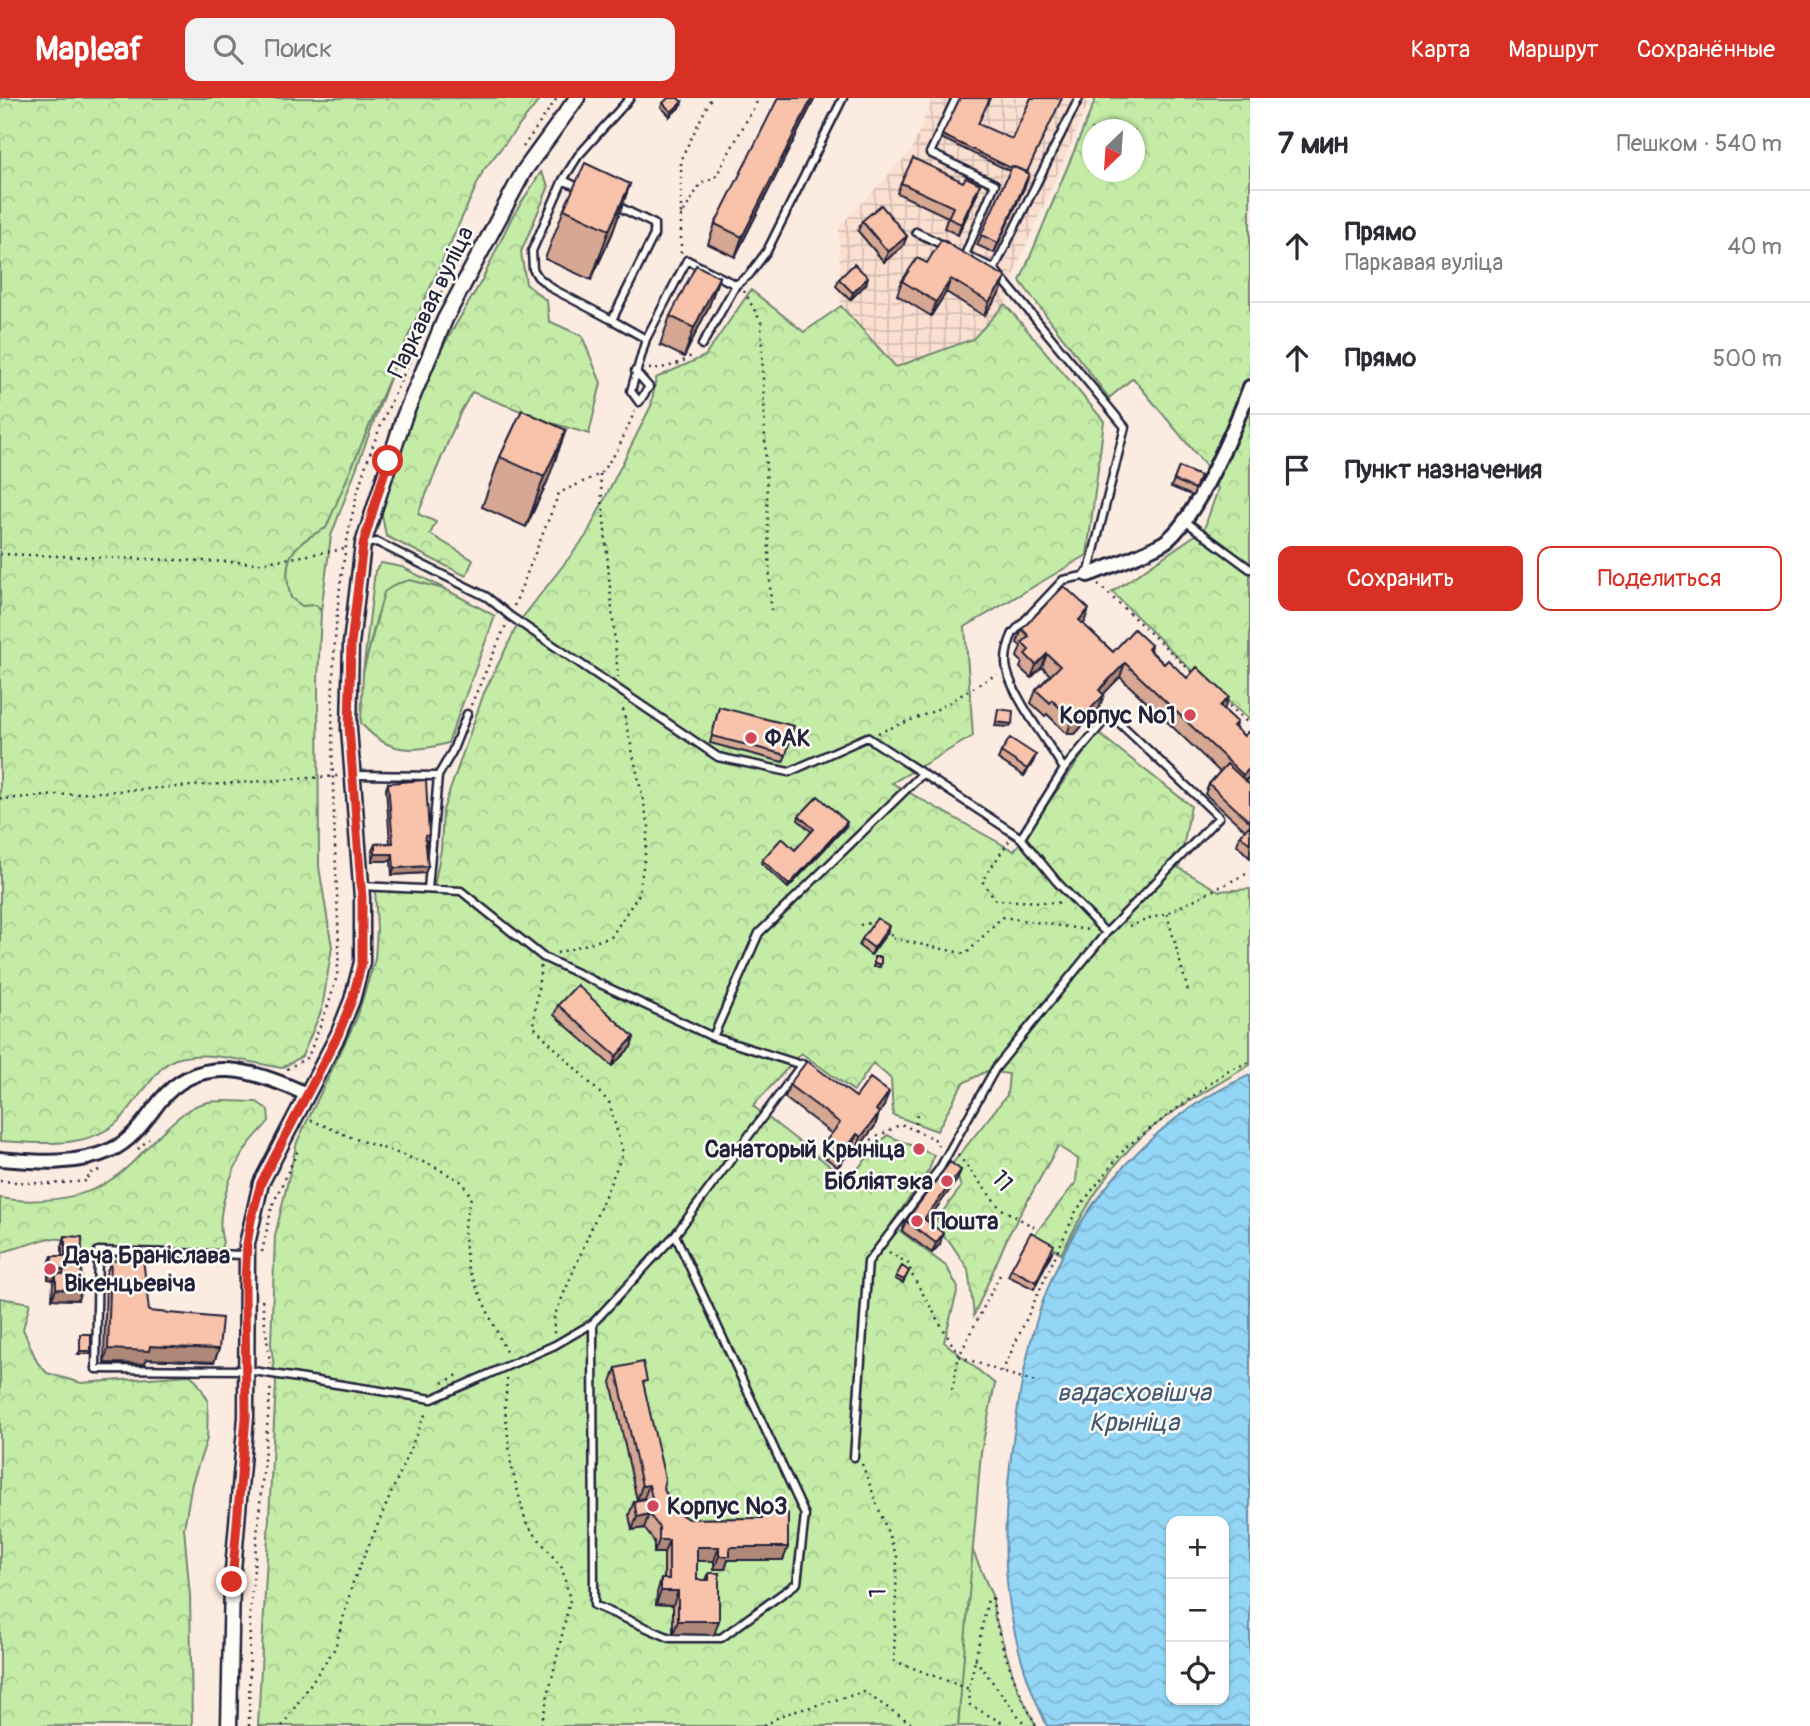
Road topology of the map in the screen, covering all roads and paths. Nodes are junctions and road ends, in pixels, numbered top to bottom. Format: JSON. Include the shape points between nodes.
{"nodes":[{"id":1,"x":557,"y":98,"type":"edge"},
{"id":2,"x":578,"y":98,"type":"edge"},
{"id":3,"x":630,"y":98,"type":"edge"},
{"id":4,"x":711,"y":98,"type":"edge"},
{"id":5,"x":759,"y":98,"type":"edge"},
{"id":6,"x":844,"y":98,"type":"edge"},
{"id":7,"x":956,"y":98,"type":"edge"},
{"id":8,"x":1079,"y":98,"type":"edge"},
{"id":9,"x":517,"y":157,"type":"dead end"},
{"id":10,"x":563,"y":180,"type":"junction"},
{"id":11,"x":586,"y":191,"type":"edge"},
{"id":12,"x":608,"y":202,"type":"edge"},
{"id":13,"x":681,"y":218,"type":"junction"},
{"id":14,"x":916,"y":232,"type":"dead end"},
{"id":15,"x":965,"y":255,"type":"junction"},
{"id":16,"x":458,"y":262,"type":"dead end"},
{"id":17,"x":995,"y":269,"type":"junction"},
{"id":18,"x":680,"y":272,"type":"junction"},
{"id":19,"x":736,"y":285,"type":"junction"},
{"id":20,"x":439,"y":298,"type":"dead end"},
{"id":21,"x":611,"y":320,"type":"junction"},
{"id":22,"x":646,"y":339,"type":"junction"},
{"id":23,"x":418,"y":343,"type":"dead end"},
{"id":24,"x":702,"y":345,"type":"joint"},
{"id":25,"x":635,"y":371,"type":"junction"},
{"id":26,"x":1250,"y":387,"type":"edge"},
{"id":27,"x":639,"y":402,"type":"junction"},
{"id":28,"x":600,"y":474,"type":"junction"},
{"id":29,"x":1184,"y":520,"type":"junction"},
{"id":30,"x":363,"y":544,"type":"junction"},
{"id":31,"x":347,"y":548,"type":"junction"},
{"id":32,"x":0,"y":554,"type":"edge"},
{"id":33,"x":1250,"y":569,"type":"edge"},
{"id":34,"x":1088,"y":575,"type":"junction"},
{"id":35,"x":771,"y":610,"type":"dead end"},
{"id":36,"x":510,"y":616,"type":"junction"},
{"id":37,"x":1006,"y":669,"type":"junction"},
{"id":38,"x":1199,"y":678,"type":"edge"},
{"id":39,"x":619,"y":690,"type":"junction"},
{"id":40,"x":1220,"y":697,"type":"edge"},
{"id":41,"x":467,"y":714,"type":"joint"},
{"id":42,"x":1250,"y":725,"type":"edge"},
{"id":43,"x":867,"y":737,"type":"junction"},
{"id":44,"x":1064,"y":769,"type":"junction"},
{"id":45,"x":352,"y":775,"type":"junction"},
{"id":46,"x":922,"y":775,"type":"junction"},
{"id":47,"x":332,"y":776,"type":"junction"},
{"id":48,"x":438,"y":776,"type":"junction"},
{"id":49,"x":0,"y":799,"type":"edge"},
{"id":50,"x":1021,"y":838,"type":"junction"},
{"id":51,"x":1250,"y":872,"type":"edge"},
{"id":52,"x":360,"y":886,"type":"junction"},
{"id":53,"x":428,"y":889,"type":"junction"},
{"id":54,"x":1078,"y":904,"type":"junction"},
{"id":55,"x":1167,"y":914,"type":"junction"},
{"id":56,"x":860,"y":925,"type":"dead end"},
{"id":57,"x":1106,"y":933,"type":"junction"},
{"id":58,"x":543,"y":957,"type":"junction"},
{"id":59,"x":1189,"y":995,"type":"dead end"},
{"id":60,"x":713,"y":1037,"type":"junction"},
{"id":61,"x":1250,"y":1062,"type":"edge"},
{"id":62,"x":802,"y":1064,"type":"junction"},
{"id":63,"x":286,"y":1069,"type":"dead end"},
{"id":64,"x":811,"y":1070,"type":"edge"},
{"id":65,"x":306,"y":1094,"type":"junction"},
{"id":66,"x":917,"y":1114,"type":"dead end"},
{"id":67,"x":312,"y":1120,"type":"dead end"},
{"id":68,"x":915,"y":1131,"type":"junction"},
{"id":69,"x":871,"y":1140,"type":"edge"},
{"id":70,"x":951,"y":1147,"type":"junction"},
{"id":71,"x":299,"y":1148,"type":"dead end"},
{"id":72,"x":0,"y":1159,"type":"edge"},
{"id":73,"x":943,"y":1163,"type":"junction"},
{"id":74,"x":1034,"y":1227,"type":"dead end"},
{"id":75,"x":674,"y":1235,"type":"junction"},
{"id":76,"x":881,"y":1246,"type":"junction"},
{"id":77,"x":246,"y":1255,"type":"junction"},
{"id":78,"x":262,"y":1258,"type":"dead end"},
{"id":79,"x":1001,"y":1273,"type":"dead end"},
{"id":80,"x":261,"y":1294,"type":"dead end"},
{"id":81,"x":593,"y":1322,"type":"junction"},
{"id":82,"x":554,"y":1337,"type":"dead end"},
{"id":83,"x":959,"y":1356,"type":"junction"},
{"id":84,"x":507,"y":1366,"type":"junction"},
{"id":85,"x":247,"y":1370,"type":"junction"},
{"id":86,"x":1002,"y":1373,"type":"junction"},
{"id":87,"x":271,"y":1375,"type":"junction"},
{"id":88,"x":457,"y":1375,"type":"dead end"},
{"id":89,"x":1039,"y":1383,"type":"dead end"},
{"id":90,"x":952,"y":1390,"type":"dead end"},
{"id":91,"x":432,"y":1399,"type":"junction"},
{"id":92,"x":854,"y":1457,"type":"joint"},
{"id":93,"x":975,"y":1659,"type":"junction"},
{"id":94,"x":969,"y":1689,"type":"junction"},
{"id":95,"x":229,"y":1726,"type":"edge"},
{"id":96,"x":249,"y":1726,"type":"edge"},
{"id":97,"x":282,"y":1726,"type":"edge"},
{"id":98,"x":541,"y":1726,"type":"edge"},
{"id":99,"x":764,"y":1726,"type":"edge"},
{"id":100,"x":915,"y":1726,"type":"edge"},
{"id":101,"x":1009,"y":1726,"type":"edge"},
{"id":102,"x":1026,"y":1726,"type":"edge"},
{"id":103,"x":1036,"y":1726,"type":"edge"}],
"edges":[{"from":1,"to":9,"type":"path"},
{"from":2,"to":30,"type":"street","name":"Паркавая вуліца","via":[[524,171],[445,319],[404,417]]},
{"from":3,"to":10,"type":"lane","via":[[578,156]]},
{"from":4,"to":13,"type":"path","via":[[681,159]]},
{"from":5,"to":13,"type":"path","via":[[715,177],[701,183]]},
{"from":6,"to":19,"type":"lane","via":[[767,251],[750,275]]},
{"from":7,"to":15,"type":"lane","via":[[930,153],[995,184]]},
{"from":8,"to":17,"type":"lane"},
{"from":10,"to":11,"type":"lane"},
{"from":10,"to":21,"type":"lane","via":[[532,251],[533,269],[553,289]]},
{"from":12,"to":21,"type":"lane","via":[[653,224],[654,235]]},
{"from":13,"to":18,"type":"path"},
{"from":14,"to":15,"type":"lane"},
{"from":15,"to":17,"type":"lane"},
{"from":16,"to":20,"type":"path"},
{"from":17,"to":34,"type":"lane","via":[[1125,428]]},
{"from":18,"to":19,"type":"lane","via":[[687,260]]},
{"from":18,"to":22,"type":"lane"},
{"from":19,"to":24,"type":"lane"},
{"from":19,"to":35,"type":"path","via":[[743,289],[761,322]]},
{"from":21,"to":22,"type":"lane"},
{"from":22,"to":25,"type":"lane"},
{"from":23,"to":31,"type":"path","via":[[354,506]]},
{"from":24,"to":25,"type":"path","via":[[687,360]]},
{"from":25,"to":27,"type":"lane","via":[[631,391]]},
{"from":25,"to":27,"type":"lane","via":[[649,387]]},
{"from":26,"to":29,"type":"street","via":[[1234,429]]},
{"from":27,"to":28,"type":"path","via":[[617,450]]},
{"from":28,"to":36,"type":"path","via":[[559,494]]},
{"from":28,"to":39,"type":"path"},
{"from":29,"to":33,"type":"lane"},
{"from":29,"to":34,"type":"street","via":[[1166,542]]},
{"from":30,"to":31,"type":"path"},
{"from":30,"to":36,"type":"lane","via":[[377,542],[487,597]]},
{"from":30,"to":45,"type":"street","name":"Паркавая вуліца","via":[[351,644]]},
{"from":31,"to":32,"type":"path","via":[[260,563]]},
{"from":31,"to":47,"type":"path","via":[[332,667]]},
{"from":34,"to":37,"type":"lane","via":[[1063,580],[1013,633]]},
{"from":34,"to":38,"type":"path"},
{"from":36,"to":39,"type":"lane"},
{"from":36,"to":41,"type":"path"},
{"from":37,"to":43,"type":"path","via":[[934,711]]},
{"from":37,"to":44,"type":"lane"},
{"from":39,"to":43,"type":"lane","via":[[718,757],[789,772]]},
{"from":39,"to":58,"type":"path","via":[[649,827],[639,894],[611,937]]},
{"from":40,"to":42,"type":"path"},
{"from":41,"to":48,"type":"lane"},
{"from":43,"to":46,"type":"lane"},
{"from":44,"to":50,"type":"lane"},
{"from":44,"to":57,"type":"lane","via":[[1110,714],[1219,817]]},
{"from":45,"to":47,"type":"path"},
{"from":45,"to":48,"type":"lane"},
{"from":45,"to":52,"type":"street","name":"Паркавая вуліца"},
{"from":46,"to":50,"type":"lane"},
{"from":46,"to":60,"type":"lane","via":[[759,933]]},
{"from":47,"to":49,"type":"path"},
{"from":47,"to":63,"type":"path","via":[[337,976],[308,1057]]},
{"from":48,"to":53,"type":"lane"},
{"from":50,"to":54,"type":"lane"},
{"from":50,"to":54,"type":"path","via":[[1008,841],[982,881],[996,900]]},
{"from":51,"to":55,"type":"path"},
{"from":52,"to":53,"type":"lane"},
{"from":52,"to":65,"type":"street","name":"Паркавая вуліца","via":[[363,942],[358,978],[338,1035]]},
{"from":53,"to":58,"type":"lane","via":[[461,891]]},
{"from":54,"to":57,"type":"lane"},
{"from":55,"to":57,"type":"path"},
{"from":55,"to":59,"type":"path"},
{"from":56,"to":57,"type":"path","via":[[876,922],[891,932],[891,938],[967,954],[1002,916]]},
{"from":57,"to":70,"type":"lane","via":[[995,1069]]},
{"from":58,"to":60,"type":"lane"},
{"from":58,"to":82,"type":"path","via":[[533,1026],[609,1102],[623,1153],[554,1317]]},
{"from":60,"to":62,"type":"lane"},
{"from":61,"to":86,"type":"path","via":[[1227,1072],[1126,1147],[1076,1211]]},
{"from":62,"to":64,"type":"lane"},
{"from":62,"to":75,"type":"lane"},
{"from":65,"to":72,"type":"street","via":[[254,1075],[200,1071],[179,1082],[133,1136],[112,1149],[82,1160]]},
{"from":65,"to":77,"type":"street","name":"Паркавая вуліца","via":[[261,1183]]},
{"from":66,"to":68,"type":"path"},
{"from":67,"to":84,"type":"path","via":[[429,1164],[462,1182],[471,1197],[464,1227],[467,1266],[508,1355]]},
{"from":68,"to":69,"type":"path","via":[[901,1124]]},
{"from":68,"to":73,"type":"path","via":[[936,1140]]},
{"from":70,"to":73,"type":"lane"},
{"from":70,"to":74,"type":"path","name":"11","via":[[1000,1208]]},
{"from":71,"to":78,"type":"path","via":[[272,1206]]},
{"from":73,"to":76,"type":"lane"},
{"from":75,"to":81,"type":"lane"},
{"from":75,"to":81,"type":"lane","via":[[805,1515],[797,1583],[721,1638],[670,1638],[594,1605]]},
{"from":76,"to":83,"type":"path","via":[[909,1265]]},
{"from":76,"to":92,"type":"lane","via":[[868,1262]]},
{"from":77,"to":85,"type":"street","name":"Паркавая вуліца"},
{"from":77,"to":85,"type":"lane","via":[[98,1251],[96,1369]]},
{"from":79,"to":83,"type":"path"},
{"from":80,"to":87,"type":"path"},
{"from":81,"to":84,"type":"lane"},
{"from":83,"to":86,"type":"path"},
{"from":83,"to":90,"type":"path"},
{"from":84,"to":91,"type":"lane"},
{"from":84,"to":98,"type":"path","via":[[505,1407],[511,1465],[523,1512],[526,1523],[562,1568],[570,1600]]},
{"from":85,"to":87,"type":"lane"},
{"from":85,"to":95,"type":"street","name":"Паркавая вуліца","via":[[232,1582]]},
{"from":86,"to":89,"type":"path"},
{"from":87,"to":91,"type":"lane"},
{"from":87,"to":96,"type":"path","via":[[250,1612]]},
{"from":88,"to":91,"type":"path","via":[[445,1380]]},
{"from":91,"to":97,"type":"path","via":[[353,1582],[335,1648]]},
{"from":92,"to":94,"type":"path","name":"1","via":[[864,1467],[897,1557],[894,1661]]},
{"from":93,"to":94,"type":"path"},
{"from":93,"to":102,"type":"path"},
{"from":93,"to":103,"type":"path","via":[[988,1599],[993,1598],[1017,1687]]},
{"from":94,"to":101,"type":"path","via":[[970,1705]]},
{"from":99,"to":100,"type":"path","via":[[782,1715],[864,1692]]}]}
